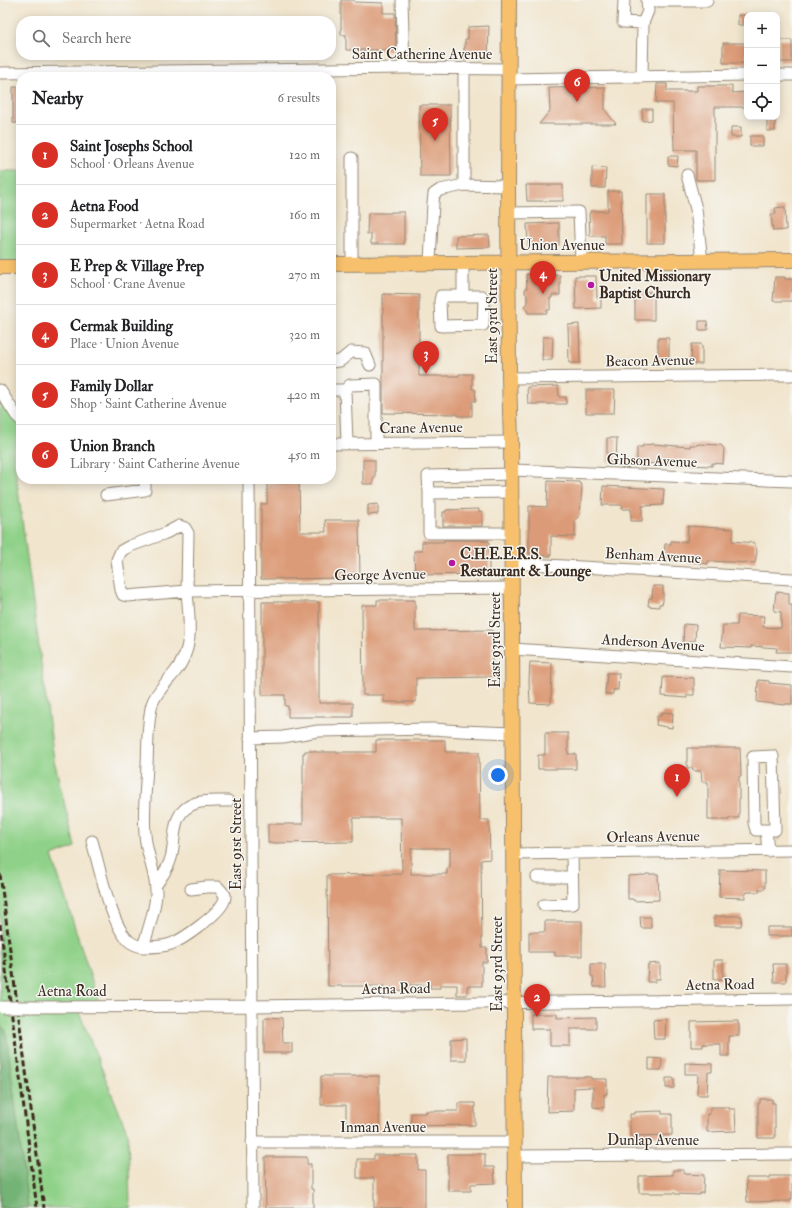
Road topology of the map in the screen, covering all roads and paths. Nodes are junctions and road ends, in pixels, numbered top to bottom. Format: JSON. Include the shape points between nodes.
{"nodes":[{"id":1,"x":402,"y":0,"type":"edge"},
{"id":2,"x":509,"y":0,"type":"edge"},
{"id":3,"x":624,"y":0,"type":"edge"},
{"id":4,"x":647,"y":0,"type":"edge"},
{"id":5,"x":672,"y":0,"type":"edge"},
{"id":6,"x":707,"y":0,"type":"edge"},
{"id":7,"x":643,"y":23,"type":"junction"},
{"id":8,"x":404,"y":68,"type":"junction"},
{"id":9,"x":464,"y":68,"type":"junction"},
{"id":10,"x":213,"y":72,"type":"edge"},
{"id":11,"x":0,"y":73,"type":"edge"},
{"id":12,"x":16,"y":73,"type":"edge"},
{"id":13,"x":508,"y":74,"type":"junction"},
{"id":14,"x":744,"y":75,"type":"edge"},
{"id":15,"x":780,"y":75,"type":"edge"},
{"id":16,"x":792,"y":75,"type":"edge"},
{"id":17,"x":642,"y":77,"type":"junction"},
{"id":18,"x":352,"y":158,"type":"dead end"},
{"id":19,"x":688,"y":175,"type":"dead end"},
{"id":20,"x":464,"y":185,"type":"junction"},
{"id":21,"x":508,"y":186,"type":"junction"},
{"id":22,"x":508,"y":213,"type":"junction"},
{"id":23,"x":792,"y":260,"type":"edge"},
{"id":24,"x":509,"y":261,"type":"junction"},
{"id":25,"x":581,"y":261,"type":"junction"},
{"id":26,"x":702,"y":261,"type":"junction"},
{"id":27,"x":430,"y":262,"type":"junction"},
{"id":28,"x":462,"y":262,"type":"junction"},
{"id":29,"x":352,"y":263,"type":"junction"},
{"id":30,"x":336,"y":264,"type":"edge"},
{"id":31,"x":0,"y":267,"type":"edge"},
{"id":32,"x":16,"y":267,"type":"edge"},
{"id":33,"x":463,"y":296,"type":"junction"},
{"id":34,"x":336,"y":361,"type":"edge"},
{"id":35,"x":370,"y":365,"type":"dead end"},
{"id":36,"x":792,"y":375,"type":"edge"},
{"id":37,"x":509,"y":378,"type":"junction"},
{"id":38,"x":0,"y":390,"type":"edge"},
{"id":39,"x":336,"y":390,"type":"edge"},
{"id":40,"x":345,"y":390,"type":"junction"},
{"id":41,"x":16,"y":415,"type":"edge"},
{"id":42,"x":512,"y":442,"type":"junction"},
{"id":43,"x":347,"y":443,"type":"junction"},
{"id":44,"x":376,"y":443,"type":"junction"},
{"id":45,"x":336,"y":444,"type":"edge"},
{"id":46,"x":512,"y":472,"type":"junction"},
{"id":47,"x":792,"y":481,"type":"edge"},
{"id":48,"x":145,"y":484,"type":"edge"},
{"id":49,"x":249,"y":484,"type":"edge"},
{"id":50,"x":512,"y":492,"type":"junction"},
{"id":51,"x":428,"y":493,"type":"junction"},
{"id":52,"x":106,"y":495,"type":"dead end"},
{"id":53,"x":512,"y":533,"type":"junction"},
{"id":54,"x":512,"y":563,"type":"junction"},
{"id":55,"x":792,"y":580,"type":"edge"},
{"id":56,"x":512,"y":588,"type":"junction"},
{"id":57,"x":186,"y":591,"type":"junction"},
{"id":58,"x":249,"y":591,"type":"junction"},
{"id":59,"x":512,"y":649,"type":"junction"},
{"id":60,"x":792,"y":667,"type":"edge"},
{"id":61,"x":513,"y":733,"type":"junction"},
{"id":62,"x":250,"y":738,"type":"junction"},
{"id":63,"x":228,"y":801,"type":"dead end"},
{"id":64,"x":766,"y":830,"type":"junction"},
{"id":65,"x":92,"y":841,"type":"dead end"},
{"id":66,"x":768,"y":850,"type":"junction"},
{"id":67,"x":792,"y":850,"type":"edge"},
{"id":68,"x":572,"y":853,"type":"junction"},
{"id":69,"x":514,"y":854,"type":"junction"},
{"id":70,"x":537,"y":877,"type":"dead end"},
{"id":71,"x":572,"y":877,"type":"junction"},
{"id":72,"x":156,"y":885,"type":"junction"},
{"id":73,"x":191,"y":889,"type":"dead end"},
{"id":74,"x":544,"y":905,"type":"dead end"},
{"id":75,"x":143,"y":947,"type":"junction"},
{"id":76,"x":792,"y":999,"type":"edge"},
{"id":77,"x":514,"y":1002,"type":"junction"},
{"id":78,"x":252,"y":1006,"type":"junction"},
{"id":79,"x":1,"y":1007,"type":"edge"},
{"id":80,"x":252,"y":1142,"type":"junction"},
{"id":81,"x":515,"y":1142,"type":"junction"},
{"id":82,"x":792,"y":1154,"type":"edge"},
{"id":83,"x":515,"y":1156,"type":"junction"},
{"id":84,"x":253,"y":1208,"type":"edge"},
{"id":85,"x":515,"y":1208,"type":"edge"}],
"edges":[{"from":1,"to":8,"type":"street"},
{"from":2,"to":13,"type":"main road","name":"East 93rd Street"},
{"from":3,"to":7,"type":"street","via":[[623,22]]},
{"from":4,"to":5,"type":"street"},
{"from":4,"to":7,"type":"street","via":[[648,11]]},
{"from":5,"to":6,"type":"street"},
{"from":7,"to":17,"type":"street"},
{"from":8,"to":9,"type":"street","name":"Saint Catherine Avenue"},
{"from":8,"to":10,"type":"street","name":"Saint Catherine Avenue"},
{"from":9,"to":13,"type":"street","name":"Saint Catherine Avenue"},
{"from":9,"to":20,"type":"street"},
{"from":11,"to":12,"type":"street","name":"Saint Catherine Avenue"},
{"from":13,"to":17,"type":"street","name":"Saint Catherine Avenue"},
{"from":13,"to":21,"type":"main road","name":"East 93rd Street"},
{"from":14,"to":17,"type":"street","name":"Saint Catherine Avenue"},
{"from":15,"to":16,"type":"street"},
{"from":18,"to":29,"type":"street"},
{"from":19,"to":26,"type":"street","via":[[696,209]]},
{"from":20,"to":21,"type":"street"},
{"from":20,"to":27,"type":"street","via":[[440,190],[434,194]]},
{"from":21,"to":22,"type":"main road","name":"East 93rd Street"},
{"from":22,"to":24,"type":"main road","name":"East 93rd Street"},
{"from":22,"to":25,"type":"street","via":[[580,212]]},
{"from":23,"to":26,"type":"main road","name":"Union Avenue"},
{"from":24,"to":25,"type":"main road","name":"Union Avenue"},
{"from":24,"to":28,"type":"main road","name":"Union Avenue"},
{"from":24,"to":37,"type":"main road","name":"East 93rd Street"},
{"from":25,"to":26,"type":"main road","name":"Union Avenue"},
{"from":27,"to":28,"type":"main road","name":"Union Avenue"},
{"from":27,"to":29,"type":"main road","name":"Union Avenue"},
{"from":28,"to":33,"type":"street"},
{"from":29,"to":30,"type":"main road","name":"Union Avenue"},
{"from":31,"to":32,"type":"main road"},
{"from":33,"to":33,"type":"street","via":[[441,296],[441,326],[483,325],[482,296]]},
{"from":34,"to":35,"type":"street","via":[[351,352],[365,353]]},
{"from":36,"to":37,"type":"street","name":"Beacon Avenue"},
{"from":37,"to":42,"type":"main road","name":"East 93rd Street"},
{"from":38,"to":41,"type":"street"},
{"from":39,"to":40,"type":"street"},
{"from":40,"to":43,"type":"street"},
{"from":40,"to":44,"type":"street","via":[[350,385],[376,384]]},
{"from":42,"to":44,"type":"street","name":"Crane Avenue"},
{"from":42,"to":46,"type":"main road","name":"East 93rd Street"},
{"from":43,"to":44,"type":"street","name":"Crane Avenue"},
{"from":43,"to":45,"type":"street","name":"Crane Avenue"},
{"from":46,"to":47,"type":"street","name":"Gibson Avenue"},
{"from":46,"to":50,"type":"main road","name":"East 93rd Street"},
{"from":46,"to":51,"type":"street","name":"Gibson Avenue","via":[[428,476]]},
{"from":48,"to":52,"type":"street","via":[[145,490]]},
{"from":49,"to":58,"type":"street","name":"East 91st Street"},
{"from":50,"to":51,"type":"street"},
{"from":50,"to":53,"type":"main road","name":"East 93rd Street"},
{"from":51,"to":53,"type":"street","via":[[429,533]]},
{"from":53,"to":54,"type":"main road","name":"East 93rd Street"},
{"from":54,"to":55,"type":"street","name":"Benham Avenue"},
{"from":54,"to":56,"type":"main road","name":"East 93rd Street"},
{"from":56,"to":58,"type":"street","name":"George Avenue"},
{"from":56,"to":59,"type":"main road","name":"East 93rd Street"},
{"from":57,"to":57,"type":"street","name":"George Avenue","via":[[188,533],[185,528],[179,526],[125,548],[118,555],[122,595]]},
{"from":57,"to":58,"type":"street","name":"George Avenue"},
{"from":57,"to":72,"type":"street","via":[[188,647],[184,659],[153,703],[149,723],[145,834]]},
{"from":58,"to":62,"type":"street","name":"East 91st Street"},
{"from":59,"to":60,"type":"street","name":"Anderson Avenue"},
{"from":59,"to":61,"type":"main road","name":"East 93rd Street"},
{"from":61,"to":62,"type":"street","via":[[426,729],[318,731],[283,737]]},
{"from":61,"to":69,"type":"main road","name":"East 93rd Street"},
{"from":62,"to":78,"type":"street","name":"East 91st Street"},
{"from":63,"to":72,"type":"street","via":[[198,802],[186,807],[179,815],[174,830],[172,856],[167,870]]},
{"from":64,"to":64,"type":"street","via":[[775,830],[773,756],[754,757],[754,823],[756,830]]},
{"from":64,"to":66,"type":"street"},
{"from":65,"to":75,"type":"street","via":[[121,933],[128,941]]},
{"from":66,"to":67,"type":"street","name":"Orleans Avenue"},
{"from":66,"to":68,"type":"street","name":"Orleans Avenue"},
{"from":68,"to":69,"type":"street","name":"Orleans Avenue"},
{"from":68,"to":71,"type":"street"},
{"from":69,"to":77,"type":"main road","name":"East 93rd Street"},
{"from":70,"to":71,"type":"street"},
{"from":71,"to":74,"type":"street","via":[[572,904]]},
{"from":72,"to":75,"type":"street","via":[[153,912]]},
{"from":73,"to":75,"type":"street","via":[[218,887],[225,895],[225,901],[182,939],[164,946]]},
{"from":76,"to":77,"type":"street","name":"Aetna Road"},
{"from":77,"to":78,"type":"street","name":"Aetna Road"},
{"from":77,"to":81,"type":"main road","name":"East 93rd Street"},
{"from":78,"to":79,"type":"street","name":"Aetna Road","bridge":true},
{"from":78,"to":80,"type":"street","name":"East 91st Street"},
{"from":80,"to":81,"type":"street","name":"Inman Avenue"},
{"from":80,"to":84,"type":"street","name":"East 91st Street"},
{"from":81,"to":83,"type":"main road","name":"East 93rd Street"},
{"from":82,"to":83,"type":"street","name":"Dunlap Avenue"},
{"from":83,"to":85,"type":"main road","name":"East 93rd Street"}]}
